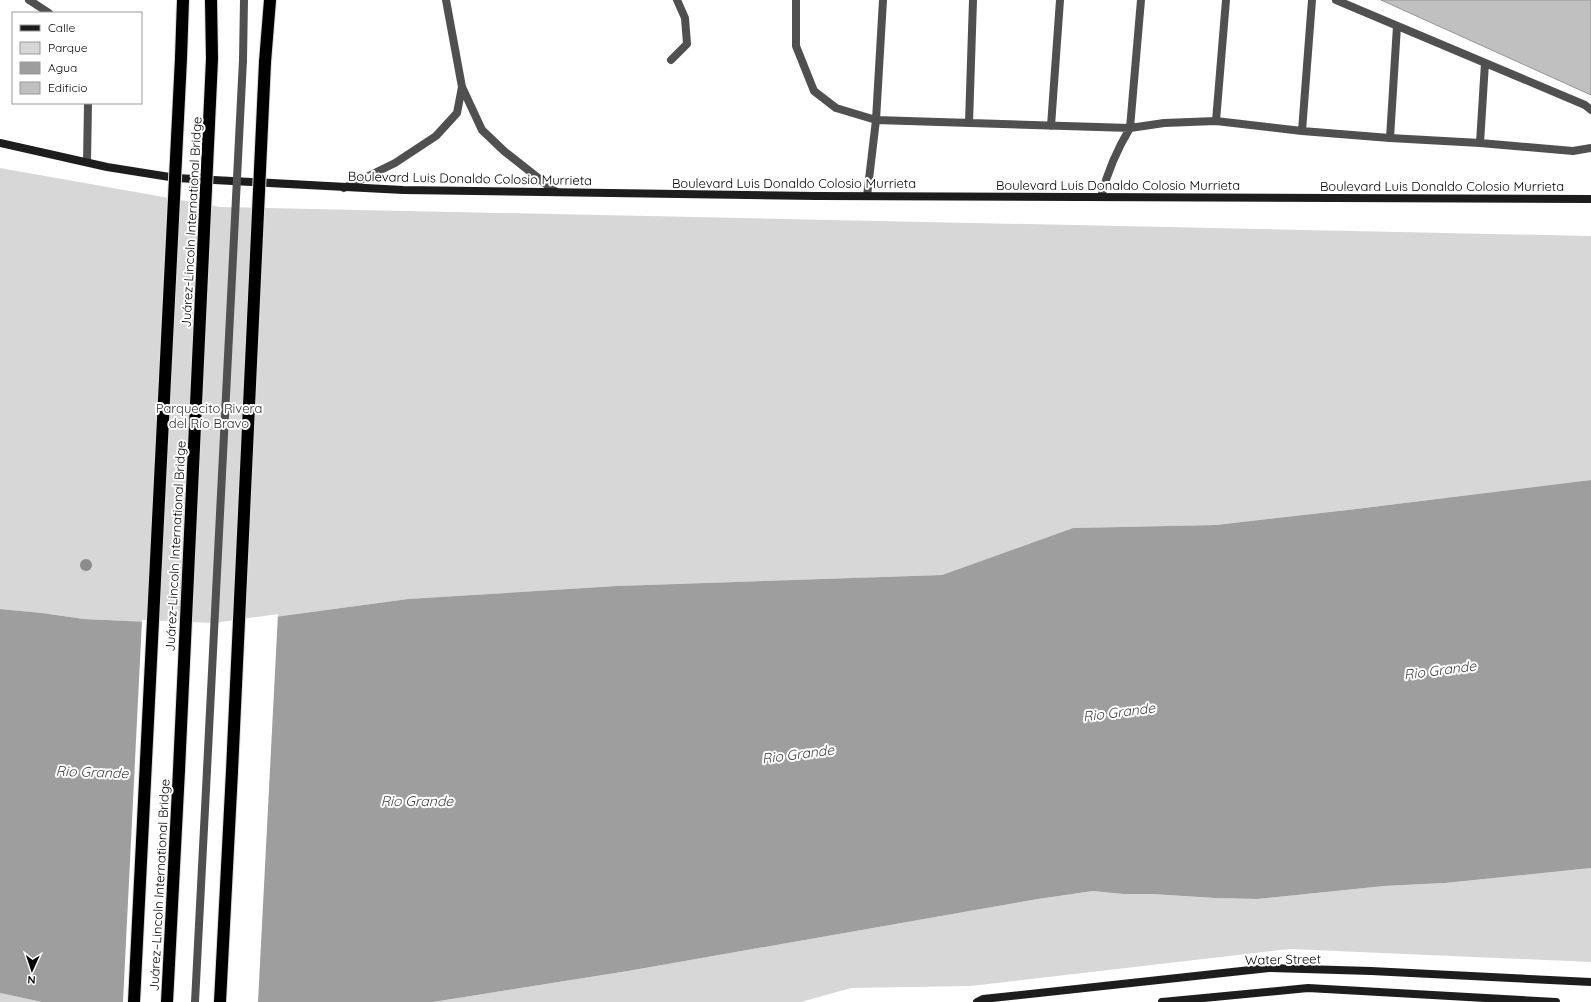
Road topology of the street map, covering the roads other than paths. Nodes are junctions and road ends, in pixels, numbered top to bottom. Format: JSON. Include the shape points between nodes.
{"nodes":[{"id":1,"x":29,"y":0,"type":"edge"},
{"id":2,"x":183,"y":0,"type":"edge"},
{"id":3,"x":211,"y":0,"type":"edge"},
{"id":4,"x":244,"y":0,"type":"edge"},
{"id":5,"x":270,"y":0,"type":"edge"},
{"id":6,"x":446,"y":0,"type":"edge"},
{"id":7,"x":677,"y":0,"type":"edge"},
{"id":8,"x":796,"y":0,"type":"edge"},
{"id":9,"x":883,"y":0,"type":"edge"},
{"id":10,"x":973,"y":0,"type":"edge"},
{"id":11,"x":1060,"y":0,"type":"edge"},
{"id":12,"x":1141,"y":0,"type":"edge"},
{"id":13,"x":1226,"y":0,"type":"edge"},
{"id":14,"x":1312,"y":0,"type":"edge"},
{"id":15,"x":1336,"y":0,"type":"edge"},
{"id":16,"x":47,"y":12,"type":"edge"},
{"id":17,"x":1397,"y":26,"type":"junction"},
{"id":18,"x":671,"y":60,"type":"dead end"},
{"id":19,"x":1485,"y":63,"type":"junction"},
{"id":20,"x":462,"y":87,"type":"junction"},
{"id":21,"x":88,"y":104,"type":"edge"},
{"id":22,"x":1591,"y":110,"type":"edge"},
{"id":23,"x":876,"y":120,"type":"junction"},
{"id":24,"x":1216,"y":121,"type":"junction"},
{"id":25,"x":969,"y":123,"type":"junction"},
{"id":26,"x":1051,"y":126,"type":"junction"},
{"id":27,"x":1130,"y":128,"type":"junction"},
{"id":28,"x":1302,"y":131,"type":"junction"},
{"id":29,"x":1390,"y":138,"type":"junction"},
{"id":30,"x":0,"y":143,"type":"edge"},
{"id":31,"x":1480,"y":143,"type":"junction"},
{"id":32,"x":1591,"y":148,"type":"edge"},
{"id":33,"x":87,"y":162,"type":"junction"},
{"id":34,"x":344,"y":188,"type":"junction"},
{"id":35,"x":556,"y":192,"type":"junction"},
{"id":36,"x":867,"y":196,"type":"junction"},
{"id":37,"x":1101,"y":197,"type":"junction"},
{"id":38,"x":1591,"y":199,"type":"edge"},
{"id":39,"x":1591,"y":982,"type":"edge"},
{"id":40,"x":134,"y":1002,"type":"edge"},
{"id":41,"x":167,"y":1002,"type":"edge"},
{"id":42,"x":195,"y":1002,"type":"edge"},
{"id":43,"x":220,"y":1002,"type":"edge"},
{"id":44,"x":977,"y":1002,"type":"edge"},
{"id":45,"x":1162,"y":1002,"type":"edge"},
{"id":46,"x":1556,"y":1002,"type":"edge"}],
"edges":[{"from":1,"to":16,"type":"lane"},
{"from":2,"to":40,"type":"highway","bridge":true},
{"from":3,"to":41,"type":"highway","name":"Juárez-Lincoln International Bridge","bridge":true,"via":[[212,59]]},
{"from":4,"to":42,"type":"lane","bridge":true},
{"from":5,"to":43,"type":"highway","bridge":true},
{"from":6,"to":20,"type":"lane"},
{"from":7,"to":18,"type":"lane","via":[[685,18],[687,44]]},
{"from":8,"to":23,"type":"lane","via":[[796,46],[814,91],[836,108]]},
{"from":9,"to":23,"type":"lane"},
{"from":10,"to":25,"type":"lane"},
{"from":11,"to":26,"type":"lane"},
{"from":12,"to":27,"type":"lane"},
{"from":13,"to":24,"type":"lane"},
{"from":14,"to":28,"type":"lane"},
{"from":15,"to":17,"type":"lane"},
{"from":17,"to":19,"type":"lane"},
{"from":17,"to":29,"type":"lane"},
{"from":19,"to":22,"type":"lane","via":[[1585,105]]},
{"from":19,"to":31,"type":"lane"},
{"from":20,"to":34,"type":"lane","via":[[457,114],[436,136],[395,163]]},
{"from":20,"to":35,"type":"lane","via":[[482,130]]},
{"from":21,"to":33,"type":"lane"},
{"from":23,"to":25,"type":"lane"},
{"from":23,"to":36,"type":"lane"},
{"from":24,"to":27,"type":"lane","via":[[1164,123]]},
{"from":24,"to":28,"type":"lane"},
{"from":25,"to":26,"type":"lane"},
{"from":26,"to":27,"type":"lane"},
{"from":27,"to":37,"type":"lane","via":[[1109,168]]},
{"from":28,"to":29,"type":"lane"},
{"from":29,"to":31,"type":"lane"},
{"from":30,"to":33,"type":"main road","name":"Boulevard Luis Donaldo Colosio Murrieta"},
{"from":31,"to":32,"type":"lane","via":[[1573,150]]},
{"from":33,"to":34,"type":"main road","name":"Boulevard Luis Donaldo Colosio Murrieta","via":[[176,178]]},
{"from":34,"to":35,"type":"main road","name":"Boulevard Luis Donaldo Colosio Murrieta"},
{"from":35,"to":36,"type":"main road","name":"Boulevard Luis Donaldo Colosio Murrieta"},
{"from":36,"to":37,"type":"main road","name":"Boulevard Luis Donaldo Colosio Murrieta"},
{"from":37,"to":38,"type":"main road","name":"Boulevard Luis Donaldo Colosio Murrieta"},
{"from":39,"to":44,"type":"main road","name":"Water Street","via":[[1269,968],[983,999]]},
{"from":45,"to":46,"type":"main road","via":[[1308,988]]}]}
